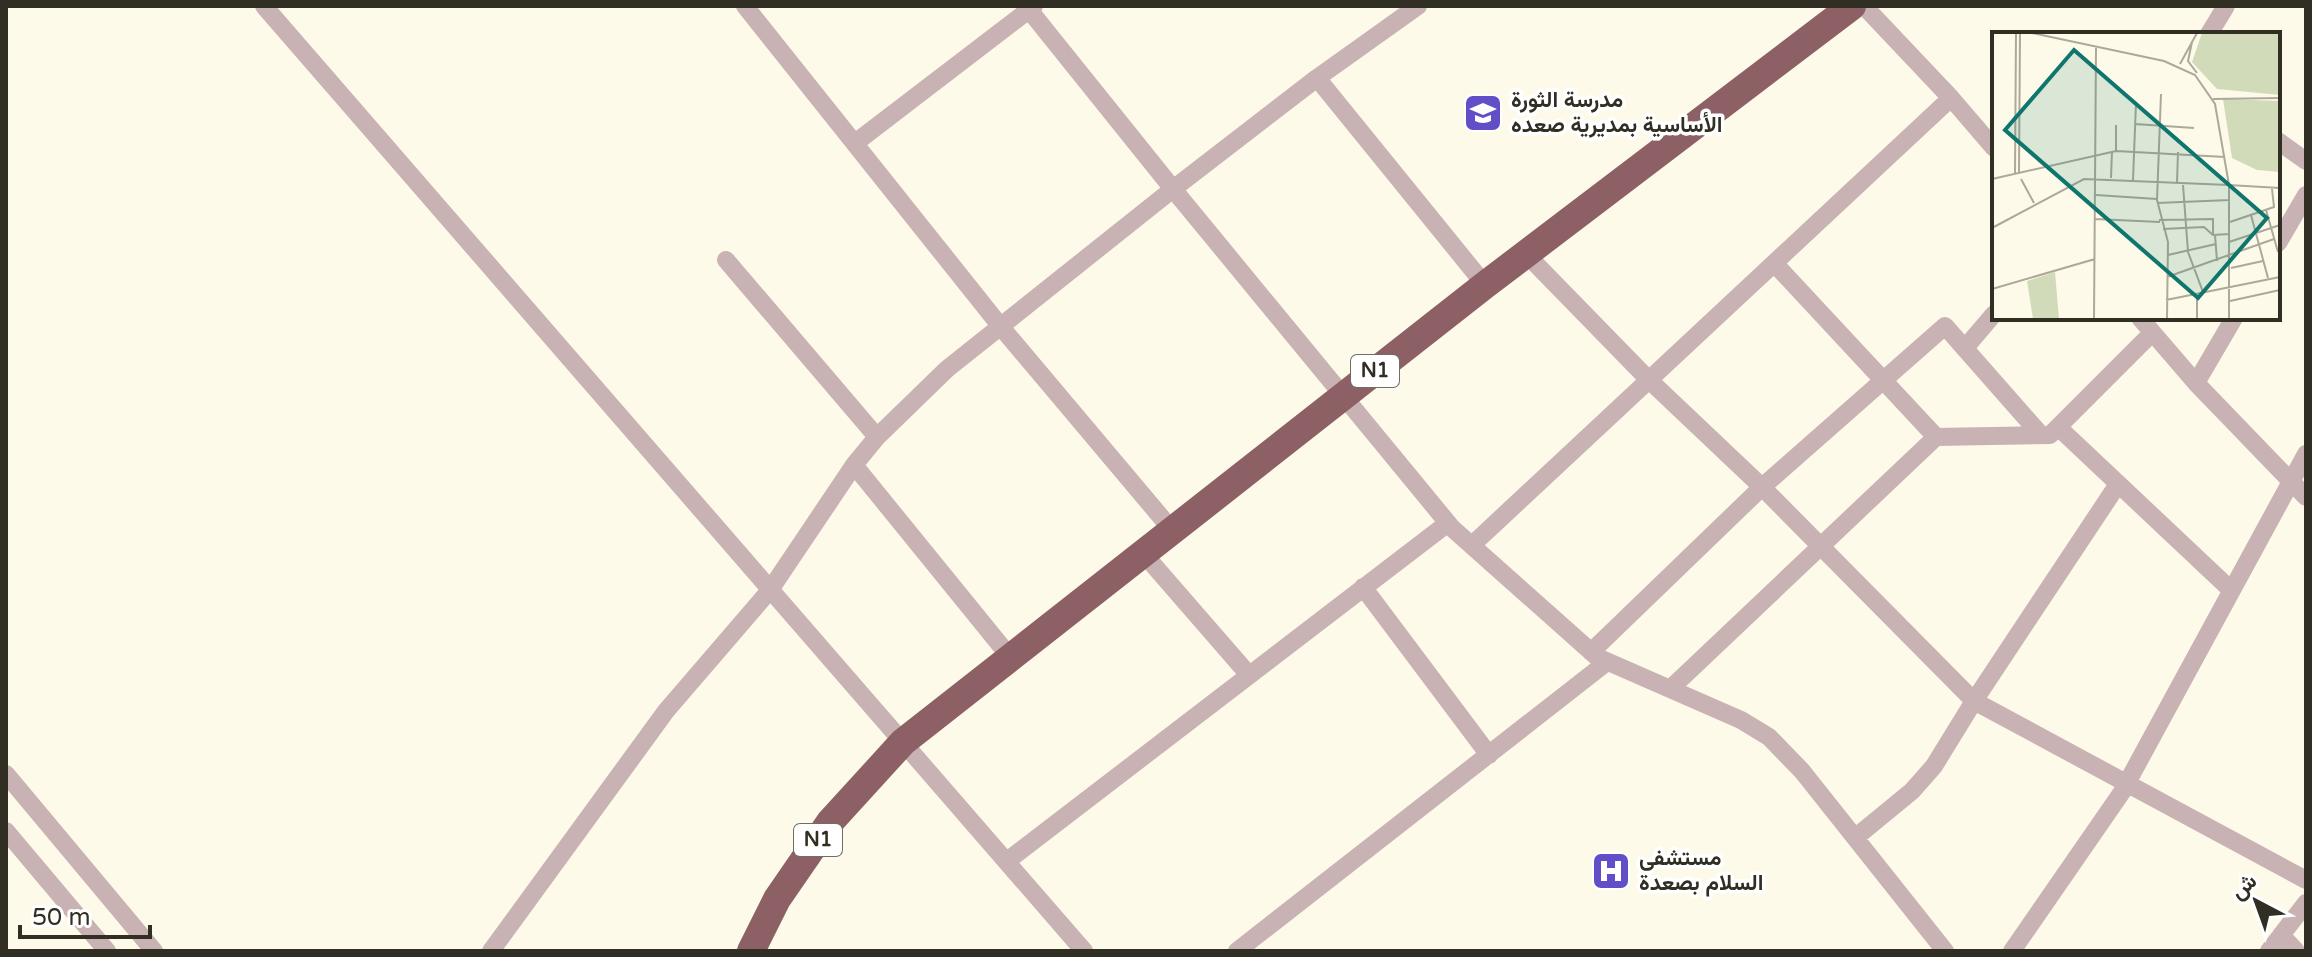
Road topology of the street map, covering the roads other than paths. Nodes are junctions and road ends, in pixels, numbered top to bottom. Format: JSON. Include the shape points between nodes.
{"nodes":[{"id":1,"x":264,"y":6,"type":"edge"},
{"id":2,"x":745,"y":6,"type":"edge"},
{"id":3,"x":1418,"y":6,"type":"edge"},
{"id":4,"x":1852,"y":6,"type":"edge"},
{"id":5,"x":1864,"y":6,"type":"edge"},
{"id":6,"x":2226,"y":6,"type":"edge"},
{"id":7,"x":1030,"y":7,"type":"edge"},
{"id":8,"x":2210,"y":32,"type":"edge"},
{"id":9,"x":1317,"y":78,"type":"junction"},
{"id":10,"x":1951,"y":98,"type":"junction"},
{"id":11,"x":2280,"y":142,"type":"edge"},
{"id":12,"x":855,"y":143,"type":"junction"},
{"id":13,"x":1992,"y":146,"type":"edge"},
{"id":14,"x":2306,"y":161,"type":"edge"},
{"id":15,"x":1173,"y":189,"type":"junction"},
{"id":16,"x":2306,"y":195,"type":"edge"},
{"id":17,"x":2280,"y":240,"type":"edge"},
{"id":18,"x":1526,"y":254,"type":"junction"},
{"id":19,"x":726,"y":260,"type":"dead end"},
{"id":20,"x":1774,"y":263,"type":"junction"},
{"id":21,"x":1485,"y":285,"type":"junction"},
{"id":22,"x":1992,"y":316,"type":"edge"},
{"id":23,"x":2142,"y":320,"type":"edge"},
{"id":24,"x":2233,"y":320,"type":"edge"},
{"id":25,"x":1001,"y":327,"type":"junction"},
{"id":26,"x":2152,"y":333,"type":"junction"},
{"id":27,"x":1965,"y":348,"type":"junction"},
{"id":28,"x":1648,"y":379,"type":"junction"},
{"id":29,"x":1883,"y":380,"type":"junction"},
{"id":30,"x":2196,"y":383,"type":"junction"},
{"id":31,"x":1345,"y":395,"type":"junction"},
{"id":32,"x":2050,"y":431,"type":"junction"},
{"id":33,"x":877,"y":437,"type":"junction"},
{"id":34,"x":1936,"y":437,"type":"junction"},
{"id":35,"x":2306,"y":454,"type":"edge"},
{"id":36,"x":854,"y":465,"type":"junction"},
{"id":37,"x":2292,"y":480,"type":"junction"},
{"id":38,"x":2118,"y":484,"type":"junction"},
{"id":39,"x":1762,"y":487,"type":"junction"},
{"id":40,"x":2306,"y":497,"type":"edge"},
{"id":41,"x":1448,"y":523,"type":"junction"},
{"id":42,"x":1172,"y":530,"type":"junction"},
{"id":43,"x":1472,"y":545,"type":"junction"},
{"id":44,"x":1820,"y":546,"type":"junction"},
{"id":45,"x":1143,"y":553,"type":"junction"},
{"id":46,"x":1363,"y":587,"type":"junction"},
{"id":47,"x":770,"y":590,"type":"junction"},
{"id":48,"x":2231,"y":590,"type":"junction"},
{"id":49,"x":1591,"y":652,"type":"junction"},
{"id":50,"x":1010,"y":657,"type":"junction"},
{"id":51,"x":1607,"y":662,"type":"junction"},
{"id":52,"x":1249,"y":675,"type":"junction"},
{"id":53,"x":1670,"y":689,"type":"junction"},
{"id":54,"x":1974,"y":701,"type":"junction"},
{"id":55,"x":903,"y":742,"type":"junction"},
{"id":56,"x":1489,"y":755,"type":"junction"},
{"id":57,"x":7,"y":777,"type":"edge"},
{"id":58,"x":2127,"y":783,"type":"junction"},
{"id":59,"x":6,"y":831,"type":"edge"},
{"id":60,"x":1856,"y":837,"type":"junction"},
{"id":61,"x":1007,"y":861,"type":"junction"},
{"id":62,"x":2306,"y":880,"type":"edge"},
{"id":63,"x":2306,"y":903,"type":"edge"},
{"id":64,"x":2281,"y":935,"type":"junction"},
{"id":65,"x":107,"y":951,"type":"edge"},
{"id":66,"x":154,"y":951,"type":"edge"},
{"id":67,"x":491,"y":951,"type":"edge"},
{"id":68,"x":751,"y":951,"type":"edge"},
{"id":69,"x":1084,"y":951,"type":"edge"},
{"id":70,"x":1237,"y":951,"type":"edge"},
{"id":71,"x":1945,"y":951,"type":"edge"},
{"id":72,"x":2012,"y":951,"type":"edge"},
{"id":73,"x":2269,"y":951,"type":"edge"},
{"id":74,"x":2296,"y":951,"type":"edge"}],
"edges":[{"from":1,"to":47,"type":"street"},
{"from":2,"to":12,"type":"street"},
{"from":3,"to":9,"type":"street"},
{"from":4,"to":18,"type":"highway","number":"N1"},
{"from":5,"to":10,"type":"street"},
{"from":6,"to":8,"type":"street"},
{"from":7,"to":12,"type":"street"},
{"from":7,"to":15,"type":"street"},
{"from":9,"to":15,"type":"street"},
{"from":9,"to":21,"type":"street"},
{"from":10,"to":13,"type":"street"},
{"from":10,"to":20,"type":"street"},
{"from":11,"to":14,"type":"street"},
{"from":12,"to":25,"type":"street"},
{"from":15,"to":25,"type":"street"},
{"from":15,"to":31,"type":"street"},
{"from":16,"to":17,"type":"street"},
{"from":18,"to":21,"type":"highway","number":"N1"},
{"from":18,"to":28,"type":"street"},
{"from":19,"to":33,"type":"street"},
{"from":20,"to":28,"type":"street"},
{"from":20,"to":29,"type":"street"},
{"from":21,"to":31,"type":"highway","number":"N1"},
{"from":22,"to":27,"type":"street"},
{"from":23,"to":26,"type":"street"},
{"from":24,"to":30,"type":"street"},
{"from":25,"to":33,"type":"street","via":[[947,369]]},
{"from":25,"to":42,"type":"street"},
{"from":26,"to":30,"type":"street"},
{"from":26,"to":32,"type":"street"},
{"from":27,"to":29,"type":"street","via":[[1945,326]]},
{"from":27,"to":32,"type":"street"},
{"from":28,"to":39,"type":"street"},
{"from":28,"to":43,"type":"street"},
{"from":29,"to":34,"type":"street"},
{"from":29,"to":39,"type":"street"},
{"from":30,"to":37,"type":"street"},
{"from":31,"to":41,"type":"street"},
{"from":31,"to":42,"type":"highway","number":"N1"},
{"from":32,"to":34,"type":"street"},
{"from":32,"to":38,"type":"street"},
{"from":33,"to":36,"type":"street"},
{"from":34,"to":44,"type":"street"},
{"from":35,"to":37,"type":"street"},
{"from":36,"to":47,"type":"street"},
{"from":36,"to":50,"type":"street"},
{"from":37,"to":40,"type":"street"},
{"from":37,"to":48,"type":"street"},
{"from":38,"to":48,"type":"street"},
{"from":38,"to":54,"type":"street"},
{"from":39,"to":44,"type":"street"},
{"from":39,"to":49,"type":"street"},
{"from":41,"to":43,"type":"street"},
{"from":41,"to":46,"type":"street"},
{"from":42,"to":45,"type":"highway","number":"N1"},
{"from":43,"to":49,"type":"street"},
{"from":44,"to":53,"type":"street"},
{"from":44,"to":54,"type":"street"},
{"from":45,"to":50,"type":"highway","number":"N1"},
{"from":45,"to":52,"type":"street"},
{"from":46,"to":52,"type":"street"},
{"from":46,"to":56,"type":"street"},
{"from":47,"to":55,"type":"street"},
{"from":47,"to":67,"type":"street","via":[[666,711]]},
{"from":48,"to":58,"type":"street"},
{"from":49,"to":51,"type":"street"},
{"from":50,"to":55,"type":"highway","number":"N1"},
{"from":51,"to":53,"type":"street"},
{"from":51,"to":56,"type":"street"},
{"from":52,"to":61,"type":"street"},
{"from":53,"to":60,"type":"street","via":[[1769,737]]},
{"from":54,"to":58,"type":"street"},
{"from":54,"to":60,"type":"street","via":[[1924,778]]},
{"from":55,"to":61,"type":"street"},
{"from":55,"to":68,"type":"highway","number":"N1","via":[[830,822],[777,899]]},
{"from":56,"to":70,"type":"street"},
{"from":57,"to":66,"type":"street"},
{"from":58,"to":62,"type":"street"},
{"from":58,"to":72,"type":"street"},
{"from":59,"to":65,"type":"street"},
{"from":60,"to":71,"type":"street"},
{"from":61,"to":69,"type":"street"},
{"from":63,"to":64,"type":"street"},
{"from":64,"to":73,"type":"street"},
{"from":64,"to":74,"type":"street"}]}
